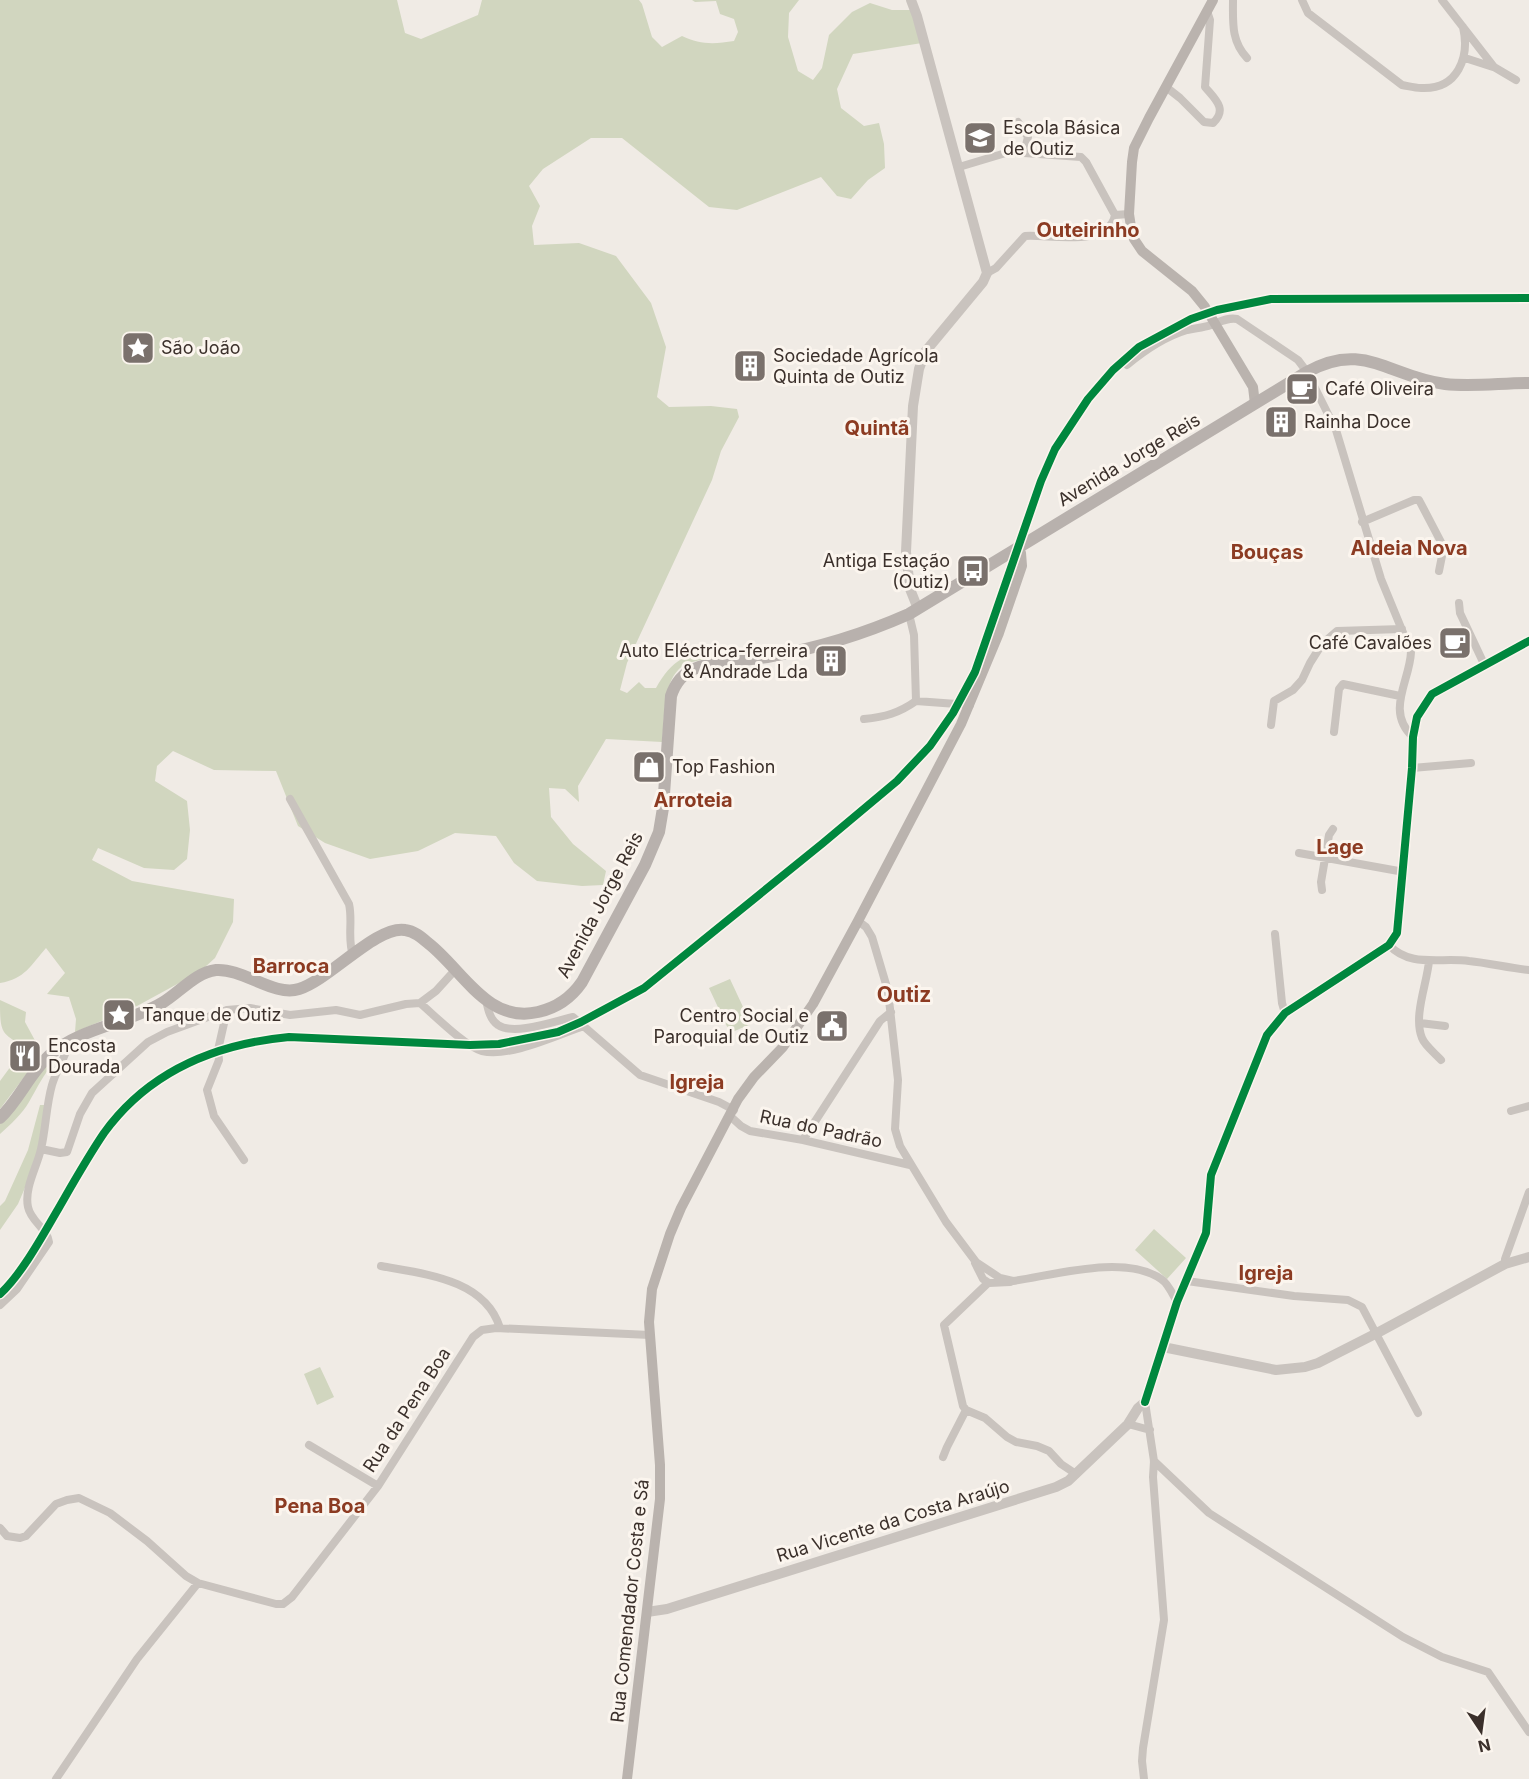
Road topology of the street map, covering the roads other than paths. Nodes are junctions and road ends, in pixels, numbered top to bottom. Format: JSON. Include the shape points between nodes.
{"nodes":[{"id":1,"x":910,"y":0,"type":"edge"},
{"id":2,"x":1213,"y":0,"type":"edge"},
{"id":3,"x":1233,"y":0,"type":"edge"},
{"id":4,"x":1302,"y":0,"type":"edge"},
{"id":5,"x":1442,"y":0,"type":"edge"},
{"id":6,"x":1207,"y":11,"type":"junction"},
{"id":7,"x":1463,"y":27,"type":"junction"},
{"id":8,"x":1247,"y":58,"type":"dead end"},
{"id":9,"x":1465,"y":58,"type":"junction"},
{"id":10,"x":1494,"y":67,"type":"junction"},
{"id":11,"x":1516,"y":80,"type":"dead end"},
{"id":12,"x":1166,"y":87,"type":"junction"},
{"id":13,"x":1018,"y":123,"type":"dead end"},
{"id":14,"x":1024,"y":153,"type":"junction"},
{"id":15,"x":959,"y":167,"type":"junction"},
{"id":16,"x":1129,"y":214,"type":"junction"},
{"id":17,"x":1115,"y":215,"type":"junction"},
{"id":18,"x":987,"y":273,"type":"junction"},
{"id":19,"x":1213,"y":322,"type":"junction"},
{"id":20,"x":1127,"y":366,"type":"dead end"},
{"id":21,"x":1307,"y":372,"type":"junction"},
{"id":22,"x":1529,"y":383,"type":"edge"},
{"id":23,"x":1253,"y":387,"type":"junction"},
{"id":24,"x":1267,"y":396,"type":"junction"},
{"id":25,"x":1255,"y":404,"type":"junction"},
{"id":26,"x":1362,"y":522,"type":"junction"},
{"id":27,"x":1018,"y":548,"type":"junction"},
{"id":28,"x":1439,"y":571,"type":"dead end"},
{"id":29,"x":1459,"y":603,"type":"dead end"},
{"id":30,"x":914,"y":611,"type":"junction"},
{"id":31,"x":1402,"y":629,"type":"junction"},
{"id":32,"x":1529,"y":641,"type":"edge"},
{"id":33,"x":1484,"y":664,"type":"junction"},
{"id":34,"x":1400,"y":696,"type":"junction"},
{"id":35,"x":916,"y":701,"type":"junction"},
{"id":36,"x":970,"y":705,"type":"junction"},
{"id":37,"x":864,"y":719,"type":"dead end"},
{"id":38,"x":1270,"y":725,"type":"dead end"},
{"id":39,"x":1334,"y":732,"type":"dead end"},
{"id":40,"x":1413,"y":736,"type":"junction"},
{"id":41,"x":1471,"y":763,"type":"dead end"},
{"id":42,"x":1412,"y":768,"type":"junction"},
{"id":43,"x":290,"y":799,"type":"dead end"},
{"id":44,"x":1333,"y":829,"type":"dead end"},
{"id":45,"x":1299,"y":853,"type":"dead end"},
{"id":46,"x":1325,"y":859,"type":"junction"},
{"id":47,"x":1404,"y":872,"type":"junction"},
{"id":48,"x":1322,"y":890,"type":"dead end"},
{"id":49,"x":858,"y":921,"type":"junction"},
{"id":50,"x":1275,"y":934,"type":"dead end"},
{"id":51,"x":1389,"y":945,"type":"junction"},
{"id":52,"x":353,"y":955,"type":"junction"},
{"id":53,"x":1429,"y":961,"type":"junction"},
{"id":54,"x":456,"y":969,"type":"junction"},
{"id":55,"x":1529,"y":970,"type":"edge"},
{"id":56,"x":486,"y":1000,"type":"junction"},
{"id":57,"x":420,"y":1003,"type":"junction"},
{"id":58,"x":227,"y":1010,"type":"junction"},
{"id":59,"x":891,"y":1012,"type":"junction"},
{"id":60,"x":1285,"y":1013,"type":"junction"},
{"id":61,"x":1419,"y":1023,"type":"junction"},
{"id":62,"x":584,"y":1026,"type":"junction"},
{"id":63,"x":1445,"y":1026,"type":"dead end"},
{"id":64,"x":69,"y":1042,"type":"junction"},
{"id":65,"x":1441,"y":1060,"type":"dead end"},
{"id":66,"x":1529,"y":1106,"type":"edge"},
{"id":67,"x":1511,"y":1111,"type":"dead end"},
{"id":68,"x":732,"y":1113,"type":"junction"},
{"id":69,"x":0,"y":1118,"type":"edge"},
{"id":70,"x":803,"y":1140,"type":"junction"},
{"id":71,"x":41,"y":1149,"type":"junction"},
{"id":72,"x":244,"y":1160,"type":"dead end"},
{"id":73,"x":910,"y":1165,"type":"junction"},
{"id":74,"x":1529,"y":1192,"type":"edge"},
{"id":75,"x":970,"y":1255,"type":"junction"},
{"id":76,"x":1529,"y":1257,"type":"edge"},
{"id":77,"x":1505,"y":1264,"type":"junction"},
{"id":78,"x":381,"y":1266,"type":"dead end"},
{"id":79,"x":1013,"y":1281,"type":"junction"},
{"id":80,"x":1187,"y":1281,"type":"junction"},
{"id":81,"x":988,"y":1282,"type":"junction"},
{"id":82,"x":1177,"y":1302,"type":"junction"},
{"id":83,"x":0,"y":1305,"type":"edge"},
{"id":84,"x":500,"y":1328,"type":"junction"},
{"id":85,"x":1375,"y":1334,"type":"junction"},
{"id":86,"x":650,"y":1335,"type":"junction"},
{"id":87,"x":1163,"y":1347,"type":"junction"},
{"id":88,"x":1145,"y":1402,"type":"junction"},
{"id":89,"x":966,"y":1410,"type":"junction"},
{"id":90,"x":1418,"y":1413,"type":"dead end"},
{"id":91,"x":1128,"y":1424,"type":"junction"},
{"id":92,"x":1149,"y":1430,"type":"junction"},
{"id":93,"x":309,"y":1445,"type":"dead end"},
{"id":94,"x":943,"y":1457,"type":"dead end"},
{"id":95,"x":1154,"y":1461,"type":"junction"},
{"id":96,"x":1076,"y":1474,"type":"junction"},
{"id":97,"x":378,"y":1486,"type":"junction"},
{"id":98,"x":0,"y":1528,"type":"edge"},
{"id":99,"x":198,"y":1582,"type":"junction"},
{"id":100,"x":647,"y":1612,"type":"junction"},
{"id":101,"x":1529,"y":1732,"type":"edge"},
{"id":102,"x":56,"y":1779,"type":"edge"},
{"id":103,"x":627,"y":1779,"type":"edge"},
{"id":104,"x":1144,"y":1779,"type":"edge"}],
"edges":[{"from":1,"to":15,"type":"street"},
{"from":2,"to":6,"type":"main road"},
{"from":3,"to":8,"type":"street","via":[[1234,38]]},
{"from":4,"to":9,"type":"street","via":[[1308,13],[1402,85],[1435,87],[1457,72]]},
{"from":5,"to":7,"type":"street"},
{"from":6,"to":12,"type":"main road"},
{"from":6,"to":12,"type":"street","via":[[1210,20],[1205,87],[1218,101],[1220,114],[1213,123],[1204,122]]},
{"from":7,"to":9,"type":"street"},
{"from":7,"to":10,"type":"street"},
{"from":9,"to":10,"type":"street"},
{"from":10,"to":11,"type":"street"},
{"from":12,"to":16,"type":"main road","via":[[1134,148]]},
{"from":13,"to":14,"type":"street","via":[[1028,137]]},
{"from":14,"to":15,"type":"street","via":[[1009,152]]},
{"from":14,"to":17,"type":"street","via":[[1081,157]]},
{"from":15,"to":18,"type":"street"},
{"from":16,"to":17,"type":"street"},
{"from":16,"to":19,"type":"main road","via":[[1134,239],[1142,251],[1192,291]]},
{"from":17,"to":18,"type":"street","via":[[1104,231],[1081,238],[1025,236]]},
{"from":18,"to":30,"type":"street","via":[[926,352],[919,369],[913,405],[906,552]]},
{"from":19,"to":20,"type":"street","via":[[1167,338],[1144,350]]},
{"from":19,"to":21,"type":"street","via":[[1237,319],[1298,360]]},
{"from":19,"to":23,"type":"main road"},
{"from":21,"to":22,"type":"main road","name":"Avenida Jorge Reis","via":[[1332,361],[1351,359],[1444,383]]},
{"from":21,"to":24,"type":"main road","name":"Avenida Jorge Reis"},
{"from":21,"to":26,"type":"street","via":[[1336,430]]},
{"from":23,"to":24,"type":"main road"},
{"from":23,"to":25,"type":"main road"},
{"from":24,"to":25,"type":"main road","name":"Avenida Jorge Reis"},
{"from":25,"to":27,"type":"main road","name":"Avenida Jorge Reis"},
{"from":26,"to":28,"type":"street","via":[[1419,500],[1441,543]]},
{"from":26,"to":31,"type":"street"},
{"from":27,"to":30,"type":"main road","name":"Avenida Jorge Reis"},
{"from":27,"to":36,"type":"main road","name":"Rua Comendador Costa e Sá","via":[[1022,566]]},
{"from":29,"to":33,"type":"street"},
{"from":30,"to":35,"type":"street"},
{"from":30,"to":56,"type":"main road","name":"Avenida Jorge Reis","via":[[800,650],[708,665],[683,676],[670,696],[659,832],[582,982],[560,1004],[532,1013],[505,1011]]},
{"from":31,"to":34,"type":"street","via":[[1411,652]]},
{"from":31,"to":38,"type":"street","via":[[1337,631],[1322,644],[1293,690],[1274,701]]},
{"from":32,"to":33,"type":"street"},
{"from":33,"to":40,"type":"street","via":[[1432,694],[1421,708]]},
{"from":34,"to":39,"type":"street","via":[[1343,684]]},
{"from":34,"to":40,"type":"street","via":[[1399,710],[1406,730]]},
{"from":35,"to":36,"type":"street"},
{"from":35,"to":37,"type":"street","via":[[886,717]]},
{"from":36,"to":49,"type":"main road","name":"Rua Comendador Costa e Sá"},
{"from":40,"to":42,"type":"street"},
{"from":41,"to":42,"type":"street"},
{"from":42,"to":47,"type":"street"},
{"from":43,"to":52,"type":"street","via":[[349,904]]},
{"from":44,"to":46,"type":"street"},
{"from":45,"to":46,"type":"street"},
{"from":46,"to":47,"type":"street"},
{"from":46,"to":48,"type":"street"},
{"from":47,"to":51,"type":"street","via":[[1397,933]]},
{"from":49,"to":59,"type":"street","via":[[870,932],[875,945]]},
{"from":49,"to":68,"type":"main road","name":"Rua Comendador Costa e Sá","via":[[804,1018],[748,1085]]},
{"from":50,"to":60,"type":"street"},
{"from":51,"to":53,"type":"street","via":[[1397,954]]},
{"from":51,"to":60,"type":"street","name":"Rua Vicente da Costa Araújo"},
{"from":52,"to":54,"type":"main road","name":"Avenida Jorge Reis","via":[[387,933],[402,929],[420,936]]},
{"from":52,"to":64,"type":"main road","name":"Avenida Jorge Reis","via":[[294,990],[231,971],[210,971],[155,1007]]},
{"from":53,"to":55,"type":"street","via":[[1465,960]]},
{"from":53,"to":61,"type":"street"},
{"from":54,"to":56,"type":"main road","name":"Avenida Jorge Reis"},
{"from":54,"to":57,"type":"street"},
{"from":56,"to":62,"type":"street","via":[[493,1020],[504,1028],[518,1029],[573,1017]]},
{"from":57,"to":58,"type":"street","via":[[360,1015],[336,1010],[290,1015],[250,1008]]},
{"from":57,"to":62,"type":"street","via":[[481,1051],[515,1049]]},
{"from":58,"to":71,"type":"street","via":[[148,1042],[92,1093],[67,1152]]},
{"from":58,"to":72,"type":"street","via":[[219,1060],[207,1090],[214,1116]]},
{"from":59,"to":70,"type":"street","via":[[880,1021]]},
{"from":59,"to":73,"type":"street","via":[[898,1080],[895,1129]]},
{"from":60,"to":80,"type":"street","name":"Rua Vicente da Costa Araújo","via":[[1267,1035],[1211,1175],[1206,1233]]},
{"from":61,"to":63,"type":"street"},
{"from":61,"to":65,"type":"street","via":[[1422,1039]]},
{"from":62,"to":68,"type":"street","name":"Rua do Padrão","via":[[640,1075],[719,1102]]},
{"from":64,"to":69,"type":"main road","name":"Avenida Jorge Reis","via":[[46,1059]]},
{"from":64,"to":71,"type":"street","via":[[52,1085]]},
{"from":66,"to":67,"type":"street"},
{"from":68,"to":70,"type":"street","name":"Rua do Padrão","via":[[750,1131]]},
{"from":68,"to":86,"type":"main road","name":"Rua Comendador Costa e Sá","via":[[669,1234],[650,1299]]},
{"from":70,"to":73,"type":"street","name":"Rua do Padrão"},
{"from":71,"to":83,"type":"street","via":[[27,1195],[28,1209],[48,1234],[49,1242]]},
{"from":73,"to":75,"type":"street"},
{"from":74,"to":77,"type":"street"},
{"from":75,"to":79,"type":"street","via":[[1000,1278]]},
{"from":75,"to":81,"type":"street","via":[[982,1279]]},
{"from":76,"to":77,"type":"street"},
{"from":77,"to":85,"type":"street"},
{"from":78,"to":84,"type":"street","via":[[445,1278],[472,1291],[497,1319]]},
{"from":79,"to":81,"type":"street"},
{"from":79,"to":82,"type":"street","via":[[1123,1266],[1162,1280]]},
{"from":80,"to":82,"type":"street","name":"Rua Vicente da Costa Araújo"},
{"from":80,"to":85,"type":"street","via":[[1348,1300],[1362,1307]]},
{"from":81,"to":89,"type":"street","via":[[944,1325]]},
{"from":82,"to":87,"type":"street","name":"Rua Vicente da Costa Araújo"},
{"from":84,"to":86,"type":"street","name":"Rua da Pena Boa"},
{"from":84,"to":97,"type":"street","name":"Rua da Pena Boa","via":[[482,1330],[473,1337]]},
{"from":85,"to":87,"type":"street","via":[[1317,1363],[1289,1370]]},
{"from":85,"to":90,"type":"street"},
{"from":86,"to":100,"type":"main road","name":"Rua Comendador Costa e Sá","via":[[661,1489]]},
{"from":87,"to":88,"type":"street","name":"Rua Vicente da Costa Araújo"},
{"from":88,"to":91,"type":"street","name":"Rua Vicente da Costa Araújo"},
{"from":88,"to":92,"type":"street"},
{"from":89,"to":94,"type":"street"},
{"from":89,"to":96,"type":"street","via":[[985,1418],[1016,1442],[1049,1451]]},
{"from":91,"to":92,"type":"street"},
{"from":91,"to":96,"type":"street","name":"Rua Vicente da Costa Araújo"},
{"from":92,"to":95,"type":"street"},
{"from":93,"to":97,"type":"street"},
{"from":95,"to":101,"type":"street","via":[[1209,1513],[1403,1637],[1443,1657],[1488,1672]]},
{"from":95,"to":104,"type":"street","via":[[1164,1620],[1143,1748]]},
{"from":96,"to":100,"type":"street","name":"Rua Vicente da Costa Araújo","via":[[1044,1492]]},
{"from":97,"to":99,"type":"street","name":"Rua da Pena Boa","via":[[283,1604]]},
{"from":98,"to":99,"type":"street","name":"Rua da Pena Boa","via":[[7,1536],[26,1536],[56,1504],[79,1498],[110,1513]]},
{"from":99,"to":102,"type":"street","via":[[137,1659]]},
{"from":100,"to":103,"type":"main road","name":"Rua Comendador Costa e Sá"}]}
